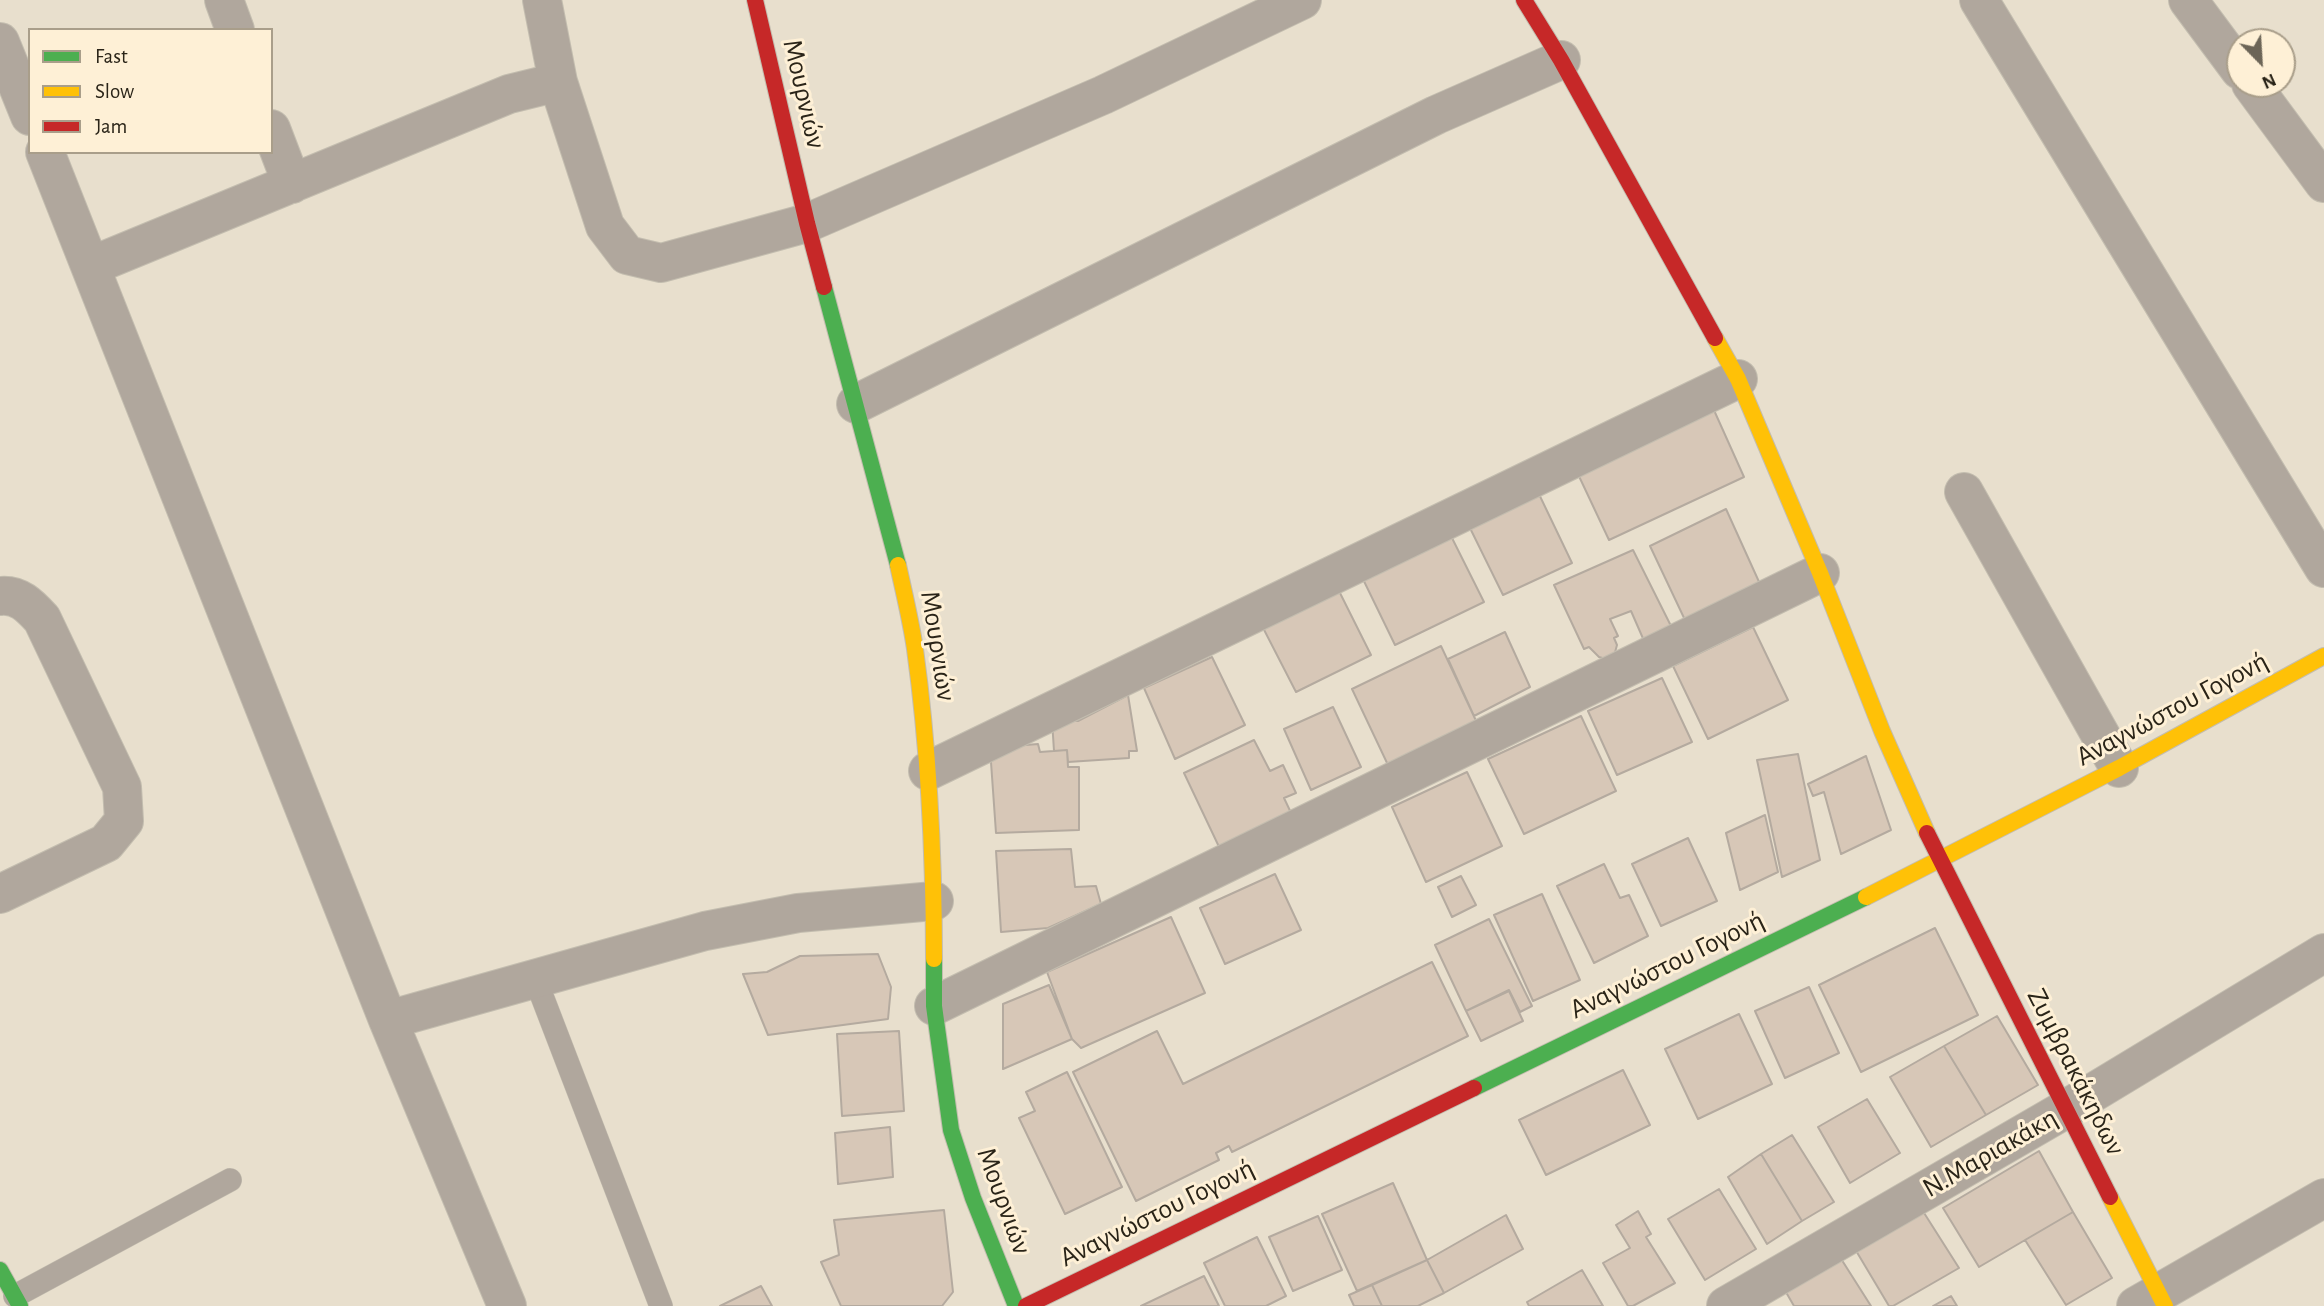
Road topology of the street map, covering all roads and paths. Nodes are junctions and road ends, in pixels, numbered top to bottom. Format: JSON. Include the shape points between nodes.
{"nodes":[{"id":1,"x":224,"y":0,"type":"edge"},
{"id":2,"x":542,"y":0,"type":"edge"},
{"id":3,"x":755,"y":0,"type":"edge"},
{"id":4,"x":1302,"y":0,"type":"edge"},
{"id":5,"x":1524,"y":0,"type":"edge"},
{"id":6,"x":1979,"y":0,"type":"edge"},
{"id":7,"x":2188,"y":0,"type":"edge"},
{"id":8,"x":234,"y":28,"type":"edge"},
{"id":9,"x":1,"y":49,"type":"edge"},
{"id":10,"x":2226,"y":51,"type":"edge"},
{"id":11,"x":1561,"y":60,"type":"junction"},
{"id":12,"x":558,"y":82,"type":"junction"},
{"id":13,"x":2260,"y":98,"type":"edge"},
{"id":14,"x":28,"y":111,"type":"edge"},
{"id":15,"x":273,"y":134,"type":"edge"},
{"id":16,"x":46,"y":154,"type":"edge"},
{"id":17,"x":2324,"y":183,"type":"edge"},
{"id":18,"x":292,"y":184,"type":"junction"},
{"id":19,"x":807,"y":223,"type":"junction"},
{"id":20,"x":91,"y":266,"type":"junction"},
{"id":21,"x":1738,"y":379,"type":"junction"},
{"id":22,"x":856,"y":404,"type":"junction"},
{"id":23,"x":1964,"y":492,"type":"dead end"},
{"id":24,"x":2324,"y":568,"type":"edge"},
{"id":25,"x":1820,"y":573,"type":"junction"},
{"id":26,"x":0,"y":596,"type":"edge"},
{"id":27,"x":2324,"y":656,"type":"edge"},
{"id":28,"x":2119,"y":768,"type":"junction"},
{"id":29,"x":928,"y":771,"type":"junction"},
{"id":30,"x":1940,"y":861,"type":"junction"},
{"id":31,"x":0,"y":894,"type":"edge"},
{"id":32,"x":934,"y":901,"type":"junction"},
{"id":33,"x":2324,"y":953,"type":"edge"},
{"id":34,"x":535,"y":978,"type":"junction"},
{"id":35,"x":934,"y":1006,"type":"junction"},
{"id":36,"x":388,"y":1020,"type":"junction"},
{"id":37,"x":2066,"y":1109,"type":"junction"},
{"id":38,"x":230,"y":1180,"type":"dead end"},
{"id":39,"x":2324,"y":1198,"type":"edge"},
{"id":40,"x":0,"y":1270,"type":"edge"},
{"id":41,"x":17,"y":1301,"type":"edge"},
{"id":42,"x":2153,"y":1302,"type":"edge"},
{"id":43,"x":507,"y":1306,"type":"edge"},
{"id":44,"x":661,"y":1306,"type":"edge"},
{"id":45,"x":1016,"y":1306,"type":"edge"},
{"id":46,"x":1026,"y":1306,"type":"edge"},
{"id":47,"x":1726,"y":1306,"type":"edge"}],
"edges":[{"from":1,"to":8,"type":"street"},
{"from":2,"to":12,"type":"street"},
{"from":3,"to":19,"type":"main road","name":"Μουρνιών"},
{"from":4,"to":19,"type":"street","via":[[1103,95]]},
{"from":5,"to":11,"type":"main road","name":"Ζυμβρακάκηδων"},
{"from":6,"to":24,"type":"street"},
{"from":7,"to":10,"type":"street"},
{"from":9,"to":14,"type":"street"},
{"from":11,"to":21,"type":"main road","name":"Ζυμβρακάκηδων"},
{"from":11,"to":22,"type":"street","via":[[1436,115]]},
{"from":12,"to":18,"type":"street","via":[[509,94]]},
{"from":12,"to":19,"type":"street","via":[[605,226],[627,255],[661,264]]},
{"from":13,"to":17,"type":"street"},
{"from":15,"to":18,"type":"street"},
{"from":16,"to":20,"type":"street"},
{"from":18,"to":20,"type":"street"},
{"from":19,"to":22,"type":"main road","name":"Μουρνιών"},
{"from":20,"to":36,"type":"street"},
{"from":21,"to":25,"type":"main road","name":"Ζυμβρακάκηδων"},
{"from":21,"to":29,"type":"street"},
{"from":22,"to":29,"type":"main road","name":"Μουρνιών","via":[[892,537],[915,647]]},
{"from":23,"to":28,"type":"street"},
{"from":25,"to":30,"type":"main road","name":"Ζυμβρακάκηδων","via":[[1881,731]]},
{"from":25,"to":35,"type":"street"},
{"from":26,"to":31,"type":"street","via":[[11,594],[43,619],[122,787],[124,821],[106,843]]},
{"from":27,"to":28,"type":"main road","name":"Αναγνώστου Γογονή"},
{"from":28,"to":30,"type":"main road","name":"Αναγνώστου Γογονή"},
{"from":29,"to":32,"type":"main road","name":"Μουρνιών"},
{"from":30,"to":37,"type":"main road","name":"Ζυμβρακάκηδων"},
{"from":30,"to":46,"type":"main road","name":"Αναγνώστου Γογονή"},
{"from":32,"to":34,"type":"street","via":[[798,912],[705,931]]},
{"from":32,"to":35,"type":"main road","name":"Μουρνιών"},
{"from":33,"to":37,"type":"street","name":"Ν.Μαριακάκη"},
{"from":34,"to":36,"type":"street"},
{"from":34,"to":44,"type":"lane"},
{"from":35,"to":45,"type":"main road","name":"Μουρνιών","via":[[951,1130]]},
{"from":36,"to":43,"type":"street"},
{"from":37,"to":42,"type":"main road","name":"Ζυμβρακάκηδων"},
{"from":37,"to":47,"type":"street","name":"Ν.Μαριακάκη"},
{"from":38,"to":41,"type":"lane"},
{"from":39,"to":42,"type":"street"},
{"from":40,"to":41,"type":"main road"}]}
